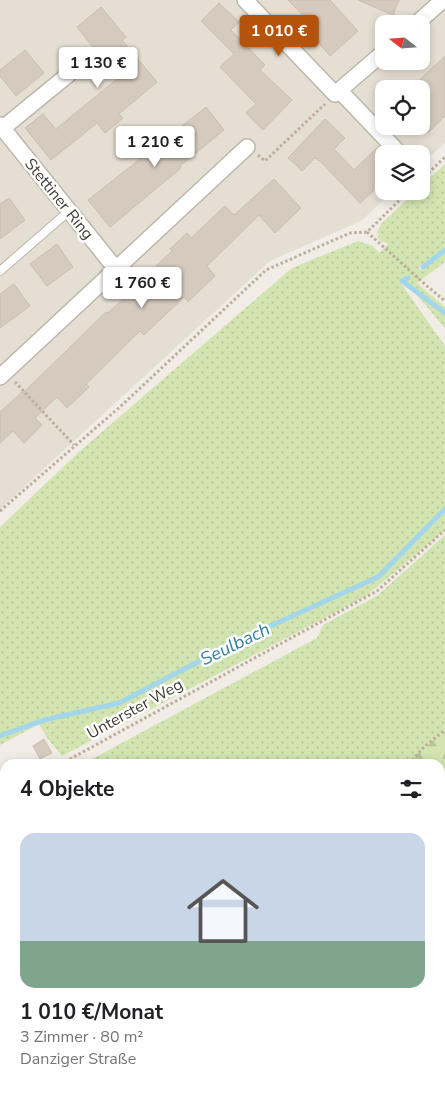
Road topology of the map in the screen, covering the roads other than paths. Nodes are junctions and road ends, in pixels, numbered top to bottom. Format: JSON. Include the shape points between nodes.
{"nodes":[{"id":1,"x":245,"y":0,"type":"edge"},
{"id":2,"x":443,"y":0,"type":"edge"},
{"id":3,"x":426,"y":15,"type":"edge"},
{"id":4,"x":375,"y":60,"type":"edge"},
{"id":5,"x":69,"y":74,"type":"dead end"},
{"id":6,"x":337,"y":93,"type":"junction"},
{"id":7,"x":1,"y":127,"type":"edge"},
{"id":8,"x":391,"y":145,"type":"edge"},
{"id":9,"x":247,"y":147,"type":"road end"},
{"id":10,"x":69,"y":211,"type":"junction"},
{"id":11,"x":116,"y":269,"type":"junction"},
{"id":12,"x":0,"y":271,"type":"edge"},
{"id":13,"x":3,"y":375,"type":"edge"}],
"edges":[{"from":1,"to":6,"type":"street"},
{"from":2,"to":3,"type":"street"},
{"from":4,"to":6,"type":"street"},
{"from":5,"to":7,"type":"street","name":"Stettiner Ring"},
{"from":6,"to":8,"type":"street"},
{"from":7,"to":10,"type":"street","name":"Stettiner Ring"},
{"from":9,"to":11,"type":"street"},
{"from":10,"to":11,"type":"street","name":"Stettiner Ring"},
{"from":10,"to":12,"type":"lane"},
{"from":11,"to":13,"type":"street"}]}
